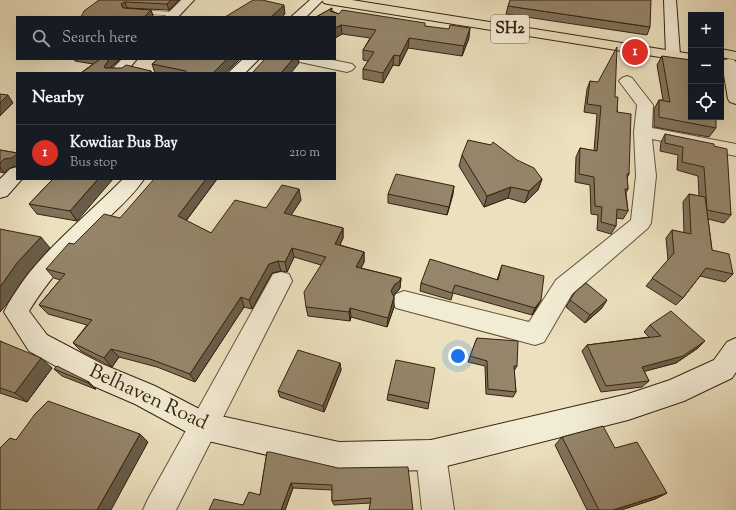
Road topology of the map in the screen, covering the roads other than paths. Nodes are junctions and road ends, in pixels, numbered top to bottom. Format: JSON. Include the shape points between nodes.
{"nodes":[{"id":1,"x":188,"y":0,"type":"edge"},
{"id":2,"x":317,"y":0,"type":"edge"},
{"id":3,"x":328,"y":0,"type":"edge"},
{"id":4,"x":376,"y":0,"type":"edge"},
{"id":5,"x":670,"y":0,"type":"edge"},
{"id":6,"x":127,"y":11,"type":"edge"},
{"id":7,"x":173,"y":16,"type":"edge"},
{"id":8,"x":299,"y":16,"type":"edge"},
{"id":9,"x":688,"y":48,"type":"edge"},
{"id":10,"x":673,"y":50,"type":"junction"},
{"id":11,"x":688,"y":57,"type":"edge"},
{"id":12,"x":129,"y":60,"type":"edge"},
{"id":13,"x":251,"y":60,"type":"edge"},
{"id":14,"x":310,"y":60,"type":"edge"},
{"id":15,"x":729,"y":60,"type":"edge"},
{"id":16,"x":347,"y":67,"type":"dead end"},
{"id":17,"x":117,"y":72,"type":"edge"},
{"id":18,"x":237,"y":72,"type":"edge"},
{"id":19,"x":627,"y":81,"type":"dead end"},
{"id":20,"x":736,"y":100,"type":"edge"},
{"id":21,"x":643,"y":132,"type":"junction"},
{"id":22,"x":736,"y":150,"type":"edge"},
{"id":23,"x":16,"y":174,"type":"edge"},
{"id":24,"x":133,"y":180,"type":"edge"},
{"id":25,"x":0,"y":191,"type":"edge"},
{"id":26,"x":281,"y":281,"type":"dead end"},
{"id":27,"x":404,"y":301,"type":"dead end"},
{"id":28,"x":736,"y":350,"type":"edge"},
{"id":29,"x":204,"y":426,"type":"junction"},
{"id":30,"x":431,"y":455,"type":"junction"},
{"id":31,"x":159,"y":510,"type":"edge"},
{"id":32,"x":438,"y":510,"type":"edge"}],
"edges":[{"from":1,"to":7,"type":"street"},
{"from":2,"to":8,"type":"street"},
{"from":3,"to":10,"type":"main road","number":"SH2"},
{"from":4,"to":10,"type":"main road"},
{"from":5,"to":10,"type":"street"},
{"from":6,"to":7,"type":"lane"},
{"from":9,"to":10,"type":"main road"},
{"from":10,"to":11,"type":"main road","number":"SH2"},
{"from":12,"to":17,"type":"street"},
{"from":13,"to":18,"type":"street"},
{"from":14,"to":16,"type":"street"},
{"from":15,"to":20,"type":"street"},
{"from":19,"to":21,"type":"street","via":[[645,105]]},
{"from":21,"to":22,"type":"street"},
{"from":21,"to":27,"type":"street","via":[[646,176],[640,223],[564,287],[535,334]]},
{"from":23,"to":25,"type":"street"},
{"from":24,"to":29,"type":"street","name":"Belhaven Road","via":[[72,240],[26,295],[16,312],[38,343],[93,373],[145,395]]},
{"from":26,"to":29,"type":"street"},
{"from":28,"to":30,"type":"street","name":"Belhaven Road","via":[[723,369],[674,392],[628,407]]},
{"from":29,"to":30,"type":"street","name":"Belhaven Road","via":[[339,457]]},
{"from":29,"to":31,"type":"street"},
{"from":30,"to":32,"type":"street"}]}
